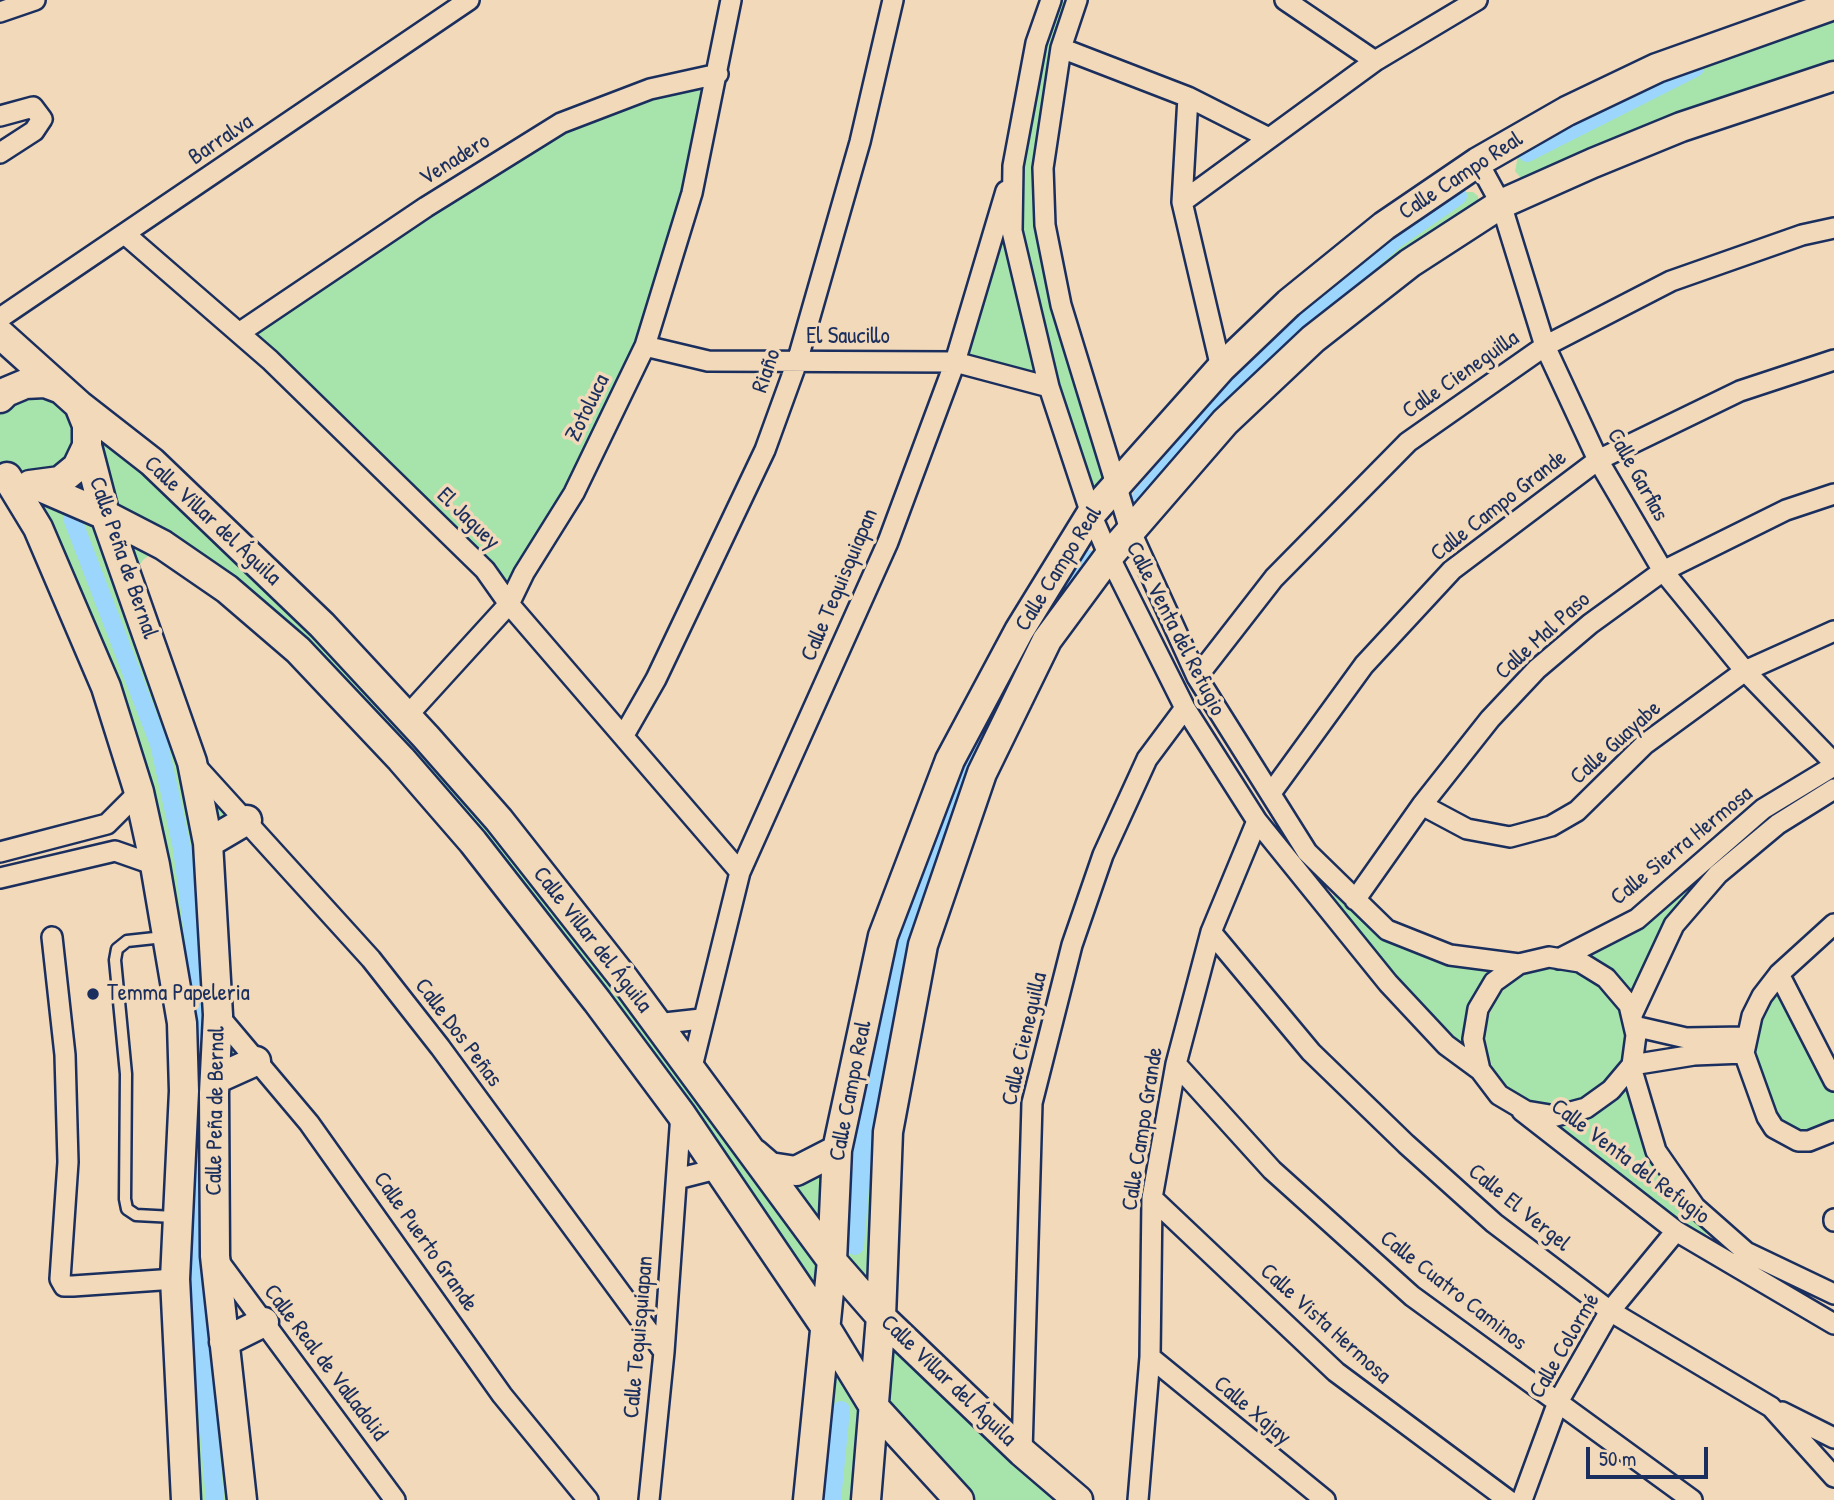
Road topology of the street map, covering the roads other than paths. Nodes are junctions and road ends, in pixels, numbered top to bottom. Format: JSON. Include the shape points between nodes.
{"nodes":[{"id":1,"x":469,"y":0,"type":"edge"},
{"id":2,"x":731,"y":0,"type":"edge"},
{"id":3,"x":893,"y":0,"type":"edge"},
{"id":4,"x":1051,"y":0,"type":"edge"},
{"id":5,"x":1077,"y":0,"type":"edge"},
{"id":6,"x":1285,"y":0,"type":"edge"},
{"id":7,"x":1477,"y":0,"type":"edge"},
{"id":8,"x":29,"y":1,"type":"edge"},
{"id":9,"x":1817,"y":5,"type":"edge"},
{"id":10,"x":0,"y":12,"type":"edge"},
{"id":11,"x":1061,"y":48,"type":"junction"},
{"id":12,"x":1375,"y":61,"type":"junction"},
{"id":13,"x":718,"y":74,"type":"junction"},
{"id":14,"x":1834,"y":76,"type":"edge"},
{"id":15,"x":1188,"y":97,"type":"junction"},
{"id":16,"x":0,"y":116,"type":"edge"},
{"id":17,"x":1268,"y":137,"type":"junction"},
{"id":18,"x":0,"y":153,"type":"edge"},
{"id":19,"x":1478,"y":162,"type":"junction"},
{"id":20,"x":1013,"y":166,"type":"junction"},
{"id":21,"x":1043,"y":168,"type":"junction"},
{"id":22,"x":1182,"y":202,"type":"junction"},
{"id":23,"x":1501,"y":204,"type":"junction"},
{"id":24,"x":1834,"y":228,"type":"edge"},
{"id":25,"x":126,"y":235,"type":"junction"},
{"id":26,"x":0,"y":318,"type":"edge"},
{"id":27,"x":239,"y":333,"type":"junction"},
{"id":28,"x":0,"y":334,"type":"edge"},
{"id":29,"x":645,"y":346,"type":"junction"},
{"id":30,"x":1545,"y":346,"type":"junction"},
{"id":31,"x":1834,"y":360,"type":"edge"},
{"id":32,"x":797,"y":362,"type":"junction"},
{"id":33,"x":955,"y":362,"type":"junction"},
{"id":34,"x":1221,"y":368,"type":"junction"},
{"id":35,"x":1049,"y":387,"type":"junction"},
{"id":36,"x":0,"y":398,"type":"edge"},
{"id":37,"x":71,"y":398,"type":"junction"},
{"id":38,"x":87,"y":446,"type":"junction"},
{"id":39,"x":1598,"y":460,"type":"junction"},
{"id":40,"x":3,"y":474,"type":"edge"},
{"id":41,"x":1115,"y":484,"type":"junction"},
{"id":42,"x":38,"y":486,"type":"junction"},
{"id":43,"x":1834,"y":495,"type":"edge"},
{"id":44,"x":1091,"y":514,"type":"junction"},
{"id":45,"x":105,"y":515,"type":"junction"},
{"id":46,"x":1130,"y":530,"type":"junction"},
{"id":47,"x":163,"y":545,"type":"junction"},
{"id":48,"x":1109,"y":556,"type":"junction"},
{"id":49,"x":1663,"y":571,"type":"junction"},
{"id":50,"x":129,"y":581,"type":"junction"},
{"id":51,"x":509,"y":604,"type":"junction"},
{"id":52,"x":1834,"y":631,"type":"edge"},
{"id":53,"x":1745,"y":671,"type":"junction"},
{"id":54,"x":1197,"y":677,"type":"junction"},
{"id":55,"x":1185,"y":708,"type":"junction"},
{"id":56,"x":407,"y":716,"type":"junction"},
{"id":57,"x":624,"y":734,"type":"junction"},
{"id":58,"x":192,"y":762,"type":"junction"},
{"id":59,"x":1834,"y":765,"type":"edge"},
{"id":60,"x":1834,"y":789,"type":"edge"},
{"id":61,"x":139,"y":792,"type":"junction"},
{"id":62,"x":1271,"y":793,"type":"junction"},
{"id":63,"x":1422,"y":805,"type":"junction"},
{"id":64,"x":247,"y":820,"type":"junction"},
{"id":65,"x":1257,"y":821,"type":"junction"},
{"id":66,"x":208,"y":843,"type":"junction"},
{"id":67,"x":0,"y":852,"type":"edge"},
{"id":68,"x":155,"y":865,"type":"junction"},
{"id":69,"x":740,"y":872,"type":"junction"},
{"id":70,"x":0,"y":878,"type":"edge"},
{"id":71,"x":1355,"y":900,"type":"junction"},
{"id":72,"x":1834,"y":924,"type":"edge"},
{"id":73,"x":1211,"y":932,"type":"junction"},
{"id":74,"x":52,"y":937,"type":"dead end"},
{"id":75,"x":167,"y":937,"type":"junction"},
{"id":76,"x":1559,"y":959,"type":"junction"},
{"id":77,"x":1519,"y":964,"type":"junction"},
{"id":78,"x":1779,"y":974,"type":"junction"},
{"id":79,"x":218,"y":1015,"type":"junction"},
{"id":80,"x":701,"y":1019,"type":"junction"},
{"id":81,"x":1633,"y":1021,"type":"junction"},
{"id":82,"x":656,"y":1024,"type":"junction"},
{"id":83,"x":1745,"y":1045,"type":"junction"},
{"id":84,"x":256,"y":1061,"type":"junction"},
{"id":85,"x":1176,"y":1064,"type":"junction"},
{"id":86,"x":1631,"y":1066,"type":"junction"},
{"id":87,"x":1480,"y":1070,"type":"junction"},
{"id":88,"x":691,"y":1071,"type":"junction"},
{"id":89,"x":1834,"y":1082,"type":"edge"},
{"id":90,"x":215,"y":1086,"type":"junction"},
{"id":91,"x":184,"y":1091,"type":"junction"},
{"id":92,"x":1507,"y":1100,"type":"junction"},
{"id":93,"x":681,"y":1114,"type":"junction"},
{"id":94,"x":1834,"y":1131,"type":"edge"},
{"id":95,"x":748,"y":1149,"type":"junction"},
{"id":96,"x":837,"y":1150,"type":"junction"},
{"id":97,"x":720,"y":1168,"type":"junction"},
{"id":98,"x":677,"y":1179,"type":"junction"},
{"id":99,"x":1152,"y":1198,"type":"junction"},
{"id":100,"x":178,"y":1217,"type":"junction"},
{"id":101,"x":1676,"y":1231,"type":"junction"},
{"id":102,"x":215,"y":1256,"type":"junction"},
{"id":103,"x":832,"y":1261,"type":"junction"},
{"id":104,"x":175,"y":1279,"type":"junction"},
{"id":105,"x":1834,"y":1294,"type":"edge"},
{"id":106,"x":1610,"y":1311,"type":"junction"},
{"id":107,"x":881,"y":1317,"type":"junction"},
{"id":108,"x":264,"y":1322,"type":"junction"},
{"id":109,"x":1834,"y":1324,"type":"edge"},
{"id":110,"x":824,"y":1325,"type":"junction"},
{"id":111,"x":224,"y":1342,"type":"junction"},
{"id":112,"x":664,"y":1352,"type":"junction"},
{"id":113,"x":1150,"y":1357,"type":"junction"},
{"id":114,"x":1558,"y":1402,"type":"junction"},
{"id":115,"x":874,"y":1407,"type":"junction"},
{"id":116,"x":1771,"y":1407,"type":"junction"},
{"id":117,"x":1834,"y":1438,"type":"edge"},
{"id":118,"x":1022,"y":1452,"type":"junction"},
{"id":119,"x":1834,"y":1477,"type":"edge"},
{"id":120,"x":186,"y":1500,"type":"edge"},
{"id":121,"x":242,"y":1500,"type":"edge"},
{"id":122,"x":396,"y":1500,"type":"edge"},
{"id":123,"x":588,"y":1500,"type":"edge"},
{"id":124,"x":649,"y":1500,"type":"edge"},
{"id":125,"x":807,"y":1500,"type":"edge"},
{"id":126,"x":866,"y":1500,"type":"edge"},
{"id":127,"x":959,"y":1500,"type":"edge"},
{"id":128,"x":1078,"y":1500,"type":"edge"},
{"id":129,"x":1138,"y":1500,"type":"edge"},
{"id":130,"x":1325,"y":1500,"type":"edge"},
{"id":131,"x":1508,"y":1500,"type":"edge"},
{"id":132,"x":1522,"y":1500,"type":"edge"},
{"id":133,"x":1692,"y":1500,"type":"edge"}],
"edges":[{"from":1,"to":25,"type":"street","name":"Barralva"},
{"from":2,"to":13,"type":"street","name":"Zotoluca"},
{"from":3,"to":32,"type":"street","name":"Riaño","via":[[860,142]]},
{"from":4,"to":20,"type":"street","name":"Calle Venta del Refugio","via":[[1036,43]]},
{"from":5,"to":11,"type":"street","name":"Calle Venta del Refugio"},
{"from":6,"to":12,"type":"street"},
{"from":7,"to":12,"type":"street"},
{"from":8,"to":10,"type":"street"},
{"from":9,"to":19,"type":"street","name":"Calle Campo Real","via":[[1657,68],[1567,111]]},
{"from":11,"to":15,"type":"street"},
{"from":11,"to":21,"type":"street","name":"Calle Venta del Refugio"},
{"from":12,"to":17,"type":"street"},
{"from":13,"to":27,"type":"street","name":"Venadero","via":[[650,89],[561,123]]},
{"from":13,"to":29,"type":"street","name":"Zotoluca","via":[[692,193]]},
{"from":14,"to":23,"type":"street","name":"Calle Campo Real","via":[[1681,127]]},
{"from":15,"to":17,"type":"street"},
{"from":15,"to":22,"type":"street"},
{"from":16,"to":18,"type":"street","via":[[33,107],[42,119],[34,131]]},
{"from":17,"to":22,"type":"street"},
{"from":19,"to":23,"type":"street","name":"Calle Garfias"},
{"from":19,"to":34,"type":"street","name":"Calle Campo Real","via":[[1384,226],[1289,303]]},
{"from":20,"to":21,"type":"street"},
{"from":20,"to":33,"type":"street","name":"Calle Tequisquiapan"},
{"from":20,"to":35,"type":"street","name":"Calle Venta del Refugio","via":[[1012,231]]},
{"from":21,"to":41,"type":"street","name":"Calle Venta del Refugio","via":[[1045,225],[1061,305]]},
{"from":22,"to":34,"type":"street"},
{"from":23,"to":30,"type":"street","name":"Calle Garfias"},
{"from":23,"to":46,"type":"street","name":"Calle Campo Real","via":[[1410,263],[1312,339],[1224,422]]},
{"from":24,"to":30,"type":"street","name":"Calle Cieneguilla","via":[[1671,281]]},
{"from":25,"to":26,"type":"street","name":"Barralva"},
{"from":25,"to":27,"type":"street","name":"El Jaguey"},
{"from":27,"to":51,"type":"street","name":"El Jaguey","via":[[485,570]]},
{"from":28,"to":37,"type":"street"},
{"from":29,"to":32,"type":"street","name":"El Saucillo","via":[[708,361]]},
{"from":29,"to":51,"type":"street","name":"Zotoluca","via":[[574,493]]},
{"from":30,"to":39,"type":"street","name":"Calle Garfias"},
{"from":30,"to":54,"type":"street","name":"Calle Cieneguilla","via":[[1408,442],[1274,578]]},
{"from":31,"to":39,"type":"street","name":"Calle Campo Grande","via":[[1740,391]]},
{"from":32,"to":33,"type":"street","name":"El Saucillo"},
{"from":32,"to":57,"type":"street","name":"Riaño","via":[[765,450],[656,679]]},
{"from":33,"to":35,"type":"street","name":"El Saucillo"},
{"from":33,"to":69,"type":"street","name":"Calle Tequisquiapan","via":[[888,542]]},
{"from":34,"to":41,"type":"street","name":"Calle Campo Real"},
{"from":35,"to":44,"type":"street","name":"Calle Venta del Refugio"},
{"from":36,"to":37,"type":"street","via":[[25,384],[45,383]]},
{"from":37,"to":38,"type":"street","name":"Calle Peña de Bernal","via":[[87,425]]},
{"from":37,"to":56,"type":"street","name":"Calle Villar del Águila","via":[[182,491],[322,625]]},
{"from":38,"to":42,"type":"street","via":[[77,467],[60,481]]},
{"from":38,"to":45,"type":"street","name":"Calle Peña de Bernal"},
{"from":39,"to":49,"type":"street","name":"Calle Garfias"},
{"from":39,"to":62,"type":"street","name":"Calle Campo Grande","via":[[1452,570],[1364,666]]},
{"from":40,"to":42,"type":"street","name":"Calle Villar del Águila","via":[[21,484]]},
{"from":40,"to":61,"type":"street","name":"Calle Peña de Bernal","via":[[38,528],[106,687]]},
{"from":41,"to":44,"type":"street","name":"Calle Campo Real"},
{"from":41,"to":46,"type":"street","name":"Calle Venta del Refugio"},
{"from":42,"to":45,"type":"street","name":"Calle Villar del Águila"},
{"from":43,"to":49,"type":"street","name":"Calle Mal Paso","via":[[1786,510]]},
{"from":44,"to":48,"type":"street","name":"Calle Venta del Refugio"},
{"from":44,"to":96,"type":"street","name":"Calle Campo Real","via":[[1018,631],[950,760],[883,936]]},
{"from":45,"to":47,"type":"street","name":"Calle Villar del Águila"},
{"from":45,"to":50,"type":"street","name":"Calle Peña de Bernal"},
{"from":46,"to":48,"type":"street","name":"Calle Campo Real"},
{"from":46,"to":54,"type":"street","name":"Calle Venta del Refugio"},
{"from":47,"to":50,"type":"street","via":[[143,560]]},
{"from":47,"to":93,"type":"street","name":"Calle Villar del Águila","via":[[227,589],[298,650],[401,760],[473,842]]},
{"from":48,"to":55,"type":"street","name":"Calle Venta del Refugio"},
{"from":48,"to":107,"type":"street","name":"Calle Campo Real","via":[[1047,640],[982,773],[923,945],[888,1132]]},
{"from":49,"to":53,"type":"street","name":"Calle Garfias"},
{"from":49,"to":63,"type":"street","name":"Calle Mal Paso","via":[[1538,669],[1490,719]]},
{"from":50,"to":58,"type":"street","name":"Calle Peña de Bernal"},
{"from":51,"to":56,"type":"street","name":"Zotoluca"},
{"from":51,"to":57,"type":"street","name":"El Jaguey"},
{"from":52,"to":53,"type":"street","name":"Calle Guayabe"},
{"from":53,"to":59,"type":"street","name":"Calle Garfias"},
{"from":53,"to":63,"type":"street","name":"Calle Guayabe","via":[[1645,744],[1577,811],[1551,826],[1510,837],[1467,829]]},
{"from":54,"to":62,"type":"street","name":"Calle Venta del Refugio"},
{"from":55,"to":65,"type":"street","name":"Calle Venta del Refugio"},
{"from":55,"to":118,"type":"street","name":"Calle Cieneguilla","via":[[1147,759],[1102,855],[1072,945],[1032,1103]]},
{"from":56,"to":82,"type":"street","name":"Calle Villar del Águila","via":[[499,820]]},
{"from":57,"to":69,"type":"street","name":"El Jaguey"},
{"from":58,"to":64,"type":"street","name":"Calle Dos Peñas"},
{"from":58,"to":66,"type":"street","name":"Calle Peña de Bernal"},
{"from":59,"to":76,"type":"street","name":"Calle Sierra Hermosa","via":[[1763,809],[1637,919]]},
{"from":60,"to":81,"type":"street","name":"Calle Sierra Hermosa","via":[[1778,824],[1718,874],[1674,925]]},
{"from":61,"to":67,"type":"street","via":[[107,824]]},
{"from":61,"to":68,"type":"street","name":"Calle Peña de Bernal"},
{"from":62,"to":71,"type":"street","name":"Calle Venta del Refugio","via":[[1307,852]]},
{"from":63,"to":71,"type":"street","name":"Calle Mal Paso"},
{"from":64,"to":66,"type":"street"},
{"from":64,"to":112,"type":"street","name":"Calle Dos Peñas","via":[[402,998]]},
{"from":65,"to":73,"type":"street","name":"Calle Campo Grande"},
{"from":65,"to":87,"type":"street","name":"Calle Venta del Refugio","via":[[1388,983],[1446,1045]]},
{"from":66,"to":79,"type":"street","name":"Calle Peña de Bernal"},
{"from":68,"to":70,"type":"street","via":[[115,851]]},
{"from":68,"to":75,"type":"street","name":"Calle Peña de Bernal"},
{"from":69,"to":80,"type":"street","name":"Calle Tequisquiapan"},
{"from":71,"to":77,"type":"street","name":"Calle Venta del Refugio","via":[[1387,930],[1450,955]]},
{"from":72,"to":78,"type":"street"},
{"from":73,"to":85,"type":"street","name":"Calle Campo Grande"},
{"from":73,"to":106,"type":"street","name":"Calle El Vergel","via":[[1311,1052],[1406,1144],[1494,1223]]},
{"from":74,"to":104,"type":"street","via":[[65,1055],[68,1163],[60,1279],[64,1286],[73,1286]]},
{"from":75,"to":91,"type":"street","name":"Calle Peña de Bernal","via":[[182,1023]]},
{"from":75,"to":100,"type":"lane","via":[[127,942],[117,949],[115,960],[126,1074],[127,1209],[136,1215]]},
{"from":76,"to":77,"type":"street"},
{"from":76,"to":81,"type":"street","via":[[1580,962],[1606,978],[1629,1005]]},
{"from":77,"to":87,"type":"street","via":[[1494,982],[1478,1009],[1473,1039]]},
{"from":78,"to":83,"type":"street","via":[[1762,996]]},
{"from":78,"to":89,"type":"street"},
{"from":79,"to":84,"type":"street","name":"Calle Puerto Grande"},
{"from":79,"to":90,"type":"street","name":"Calle Peña de Bernal"},
{"from":80,"to":82,"type":"street"},
{"from":80,"to":88,"type":"street","name":"Calle Tequisquiapan"},
{"from":81,"to":83,"type":"street","via":[[1686,1038]]},
{"from":81,"to":86,"type":"street","via":[[1636,1035]]},
{"from":82,"to":88,"type":"street","name":"Calle Villar del Águila"},
{"from":83,"to":86,"type":"street"},
{"from":83,"to":94,"type":"street","via":[[1774,1128],[1798,1141]]},
{"from":84,"to":90,"type":"street"},
{"from":84,"to":123,"type":"street","name":"Calle Puerto Grande","via":[[341,1165],[502,1395]]},
{"from":85,"to":99,"type":"street","name":"Calle Campo Grande"},
{"from":85,"to":114,"type":"street","name":"Calle Cuatro Caminos","via":[[1272,1170],[1412,1296]]},
{"from":86,"to":92,"type":"street","via":[[1611,1090],[1586,1108],[1556,1116],[1525,1111]]},
{"from":86,"to":105,"type":"street","name":"Calle Venta del Refugio","via":[[1656,1151],[1695,1207],[1746,1252]]},
{"from":87,"to":92,"type":"street"},
{"from":88,"to":95,"type":"street","name":"Calle Villar del Águila"},
{"from":90,"to":91,"type":"street"},
{"from":90,"to":102,"type":"street","name":"Calle Peña de Bernal"},
{"from":91,"to":100,"type":"street","name":"Calle Peña de Bernal"},
{"from":92,"to":101,"type":"street","name":"Calle Venta del Refugio"},
{"from":93,"to":97,"type":"street","name":"Calle Villar del Águila"},
{"from":93,"to":98,"type":"street","name":"Calle Tequisquiapan"},
{"from":95,"to":96,"type":"street","via":[[770,1167],[796,1171]]},
{"from":95,"to":103,"type":"street","name":"Calle Villar del Águila"},
{"from":96,"to":103,"type":"street","name":"Calle Campo Real"},
{"from":97,"to":98,"type":"street"},
{"from":97,"to":110,"type":"street","name":"Calle Villar del Águila"},
{"from":98,"to":112,"type":"street","name":"Calle Tequisquiapan"},
{"from":99,"to":113,"type":"street","name":"Calle Campo Grande"},
{"from":99,"to":131,"type":"street","name":"Calle Vista Hermosa","via":[[1336,1372]]},
{"from":100,"to":104,"type":"street","name":"Calle Peña de Bernal"},
{"from":101,"to":106,"type":"street","name":"Calle Colormé"},
{"from":101,"to":109,"type":"street","name":"Calle Venta del Refugio"},
{"from":102,"to":108,"type":"street","name":"Calle Real de Valladolid"},
{"from":102,"to":111,"type":"street","name":"Calle Peña de Bernal"},
{"from":103,"to":107,"type":"street","name":"Calle Villar del Águila"},
{"from":103,"to":110,"type":"street","name":"Calle Campo Real"},
{"from":104,"to":120,"type":"street","name":"Calle Peña de Bernal"},
{"from":106,"to":114,"type":"street","name":"Calle Colormé"},
{"from":106,"to":116,"type":"street","name":"Calle El Vergel"},
{"from":107,"to":115,"type":"street","name":"Calle Campo Real"},
{"from":107,"to":118,"type":"street","name":"Calle Villar del Águila"},
{"from":108,"to":111,"type":"street"},
{"from":108,"to":122,"type":"street","name":"Calle Real de Valladolid"},
{"from":110,"to":115,"type":"street","name":"Calle Villar del Águila"},
{"from":110,"to":125,"type":"street","name":"Calle Campo Real"},
{"from":111,"to":121,"type":"street","name":"Calle Peña de Bernal"},
{"from":112,"to":124,"type":"street","name":"Calle Tequisquiapan"},
{"from":113,"to":129,"type":"street","name":"Calle Campo Grande"},
{"from":113,"to":130,"type":"street","name":"Calle Xajay"},
{"from":114,"to":132,"type":"street","name":"Calle Colormé"},
{"from":114,"to":133,"type":"street","name":"Calle Cuatro Caminos"},
{"from":115,"to":126,"type":"street","name":"Calle Campo Real"},
{"from":115,"to":127,"type":"street","name":"Calle Villar del Águila"},
{"from":116,"to":117,"type":"street"},
{"from":116,"to":119,"type":"street","name":"Calle El Vergel"},
{"from":118,"to":128,"type":"street","name":"Calle Villar del Águila"}]}
